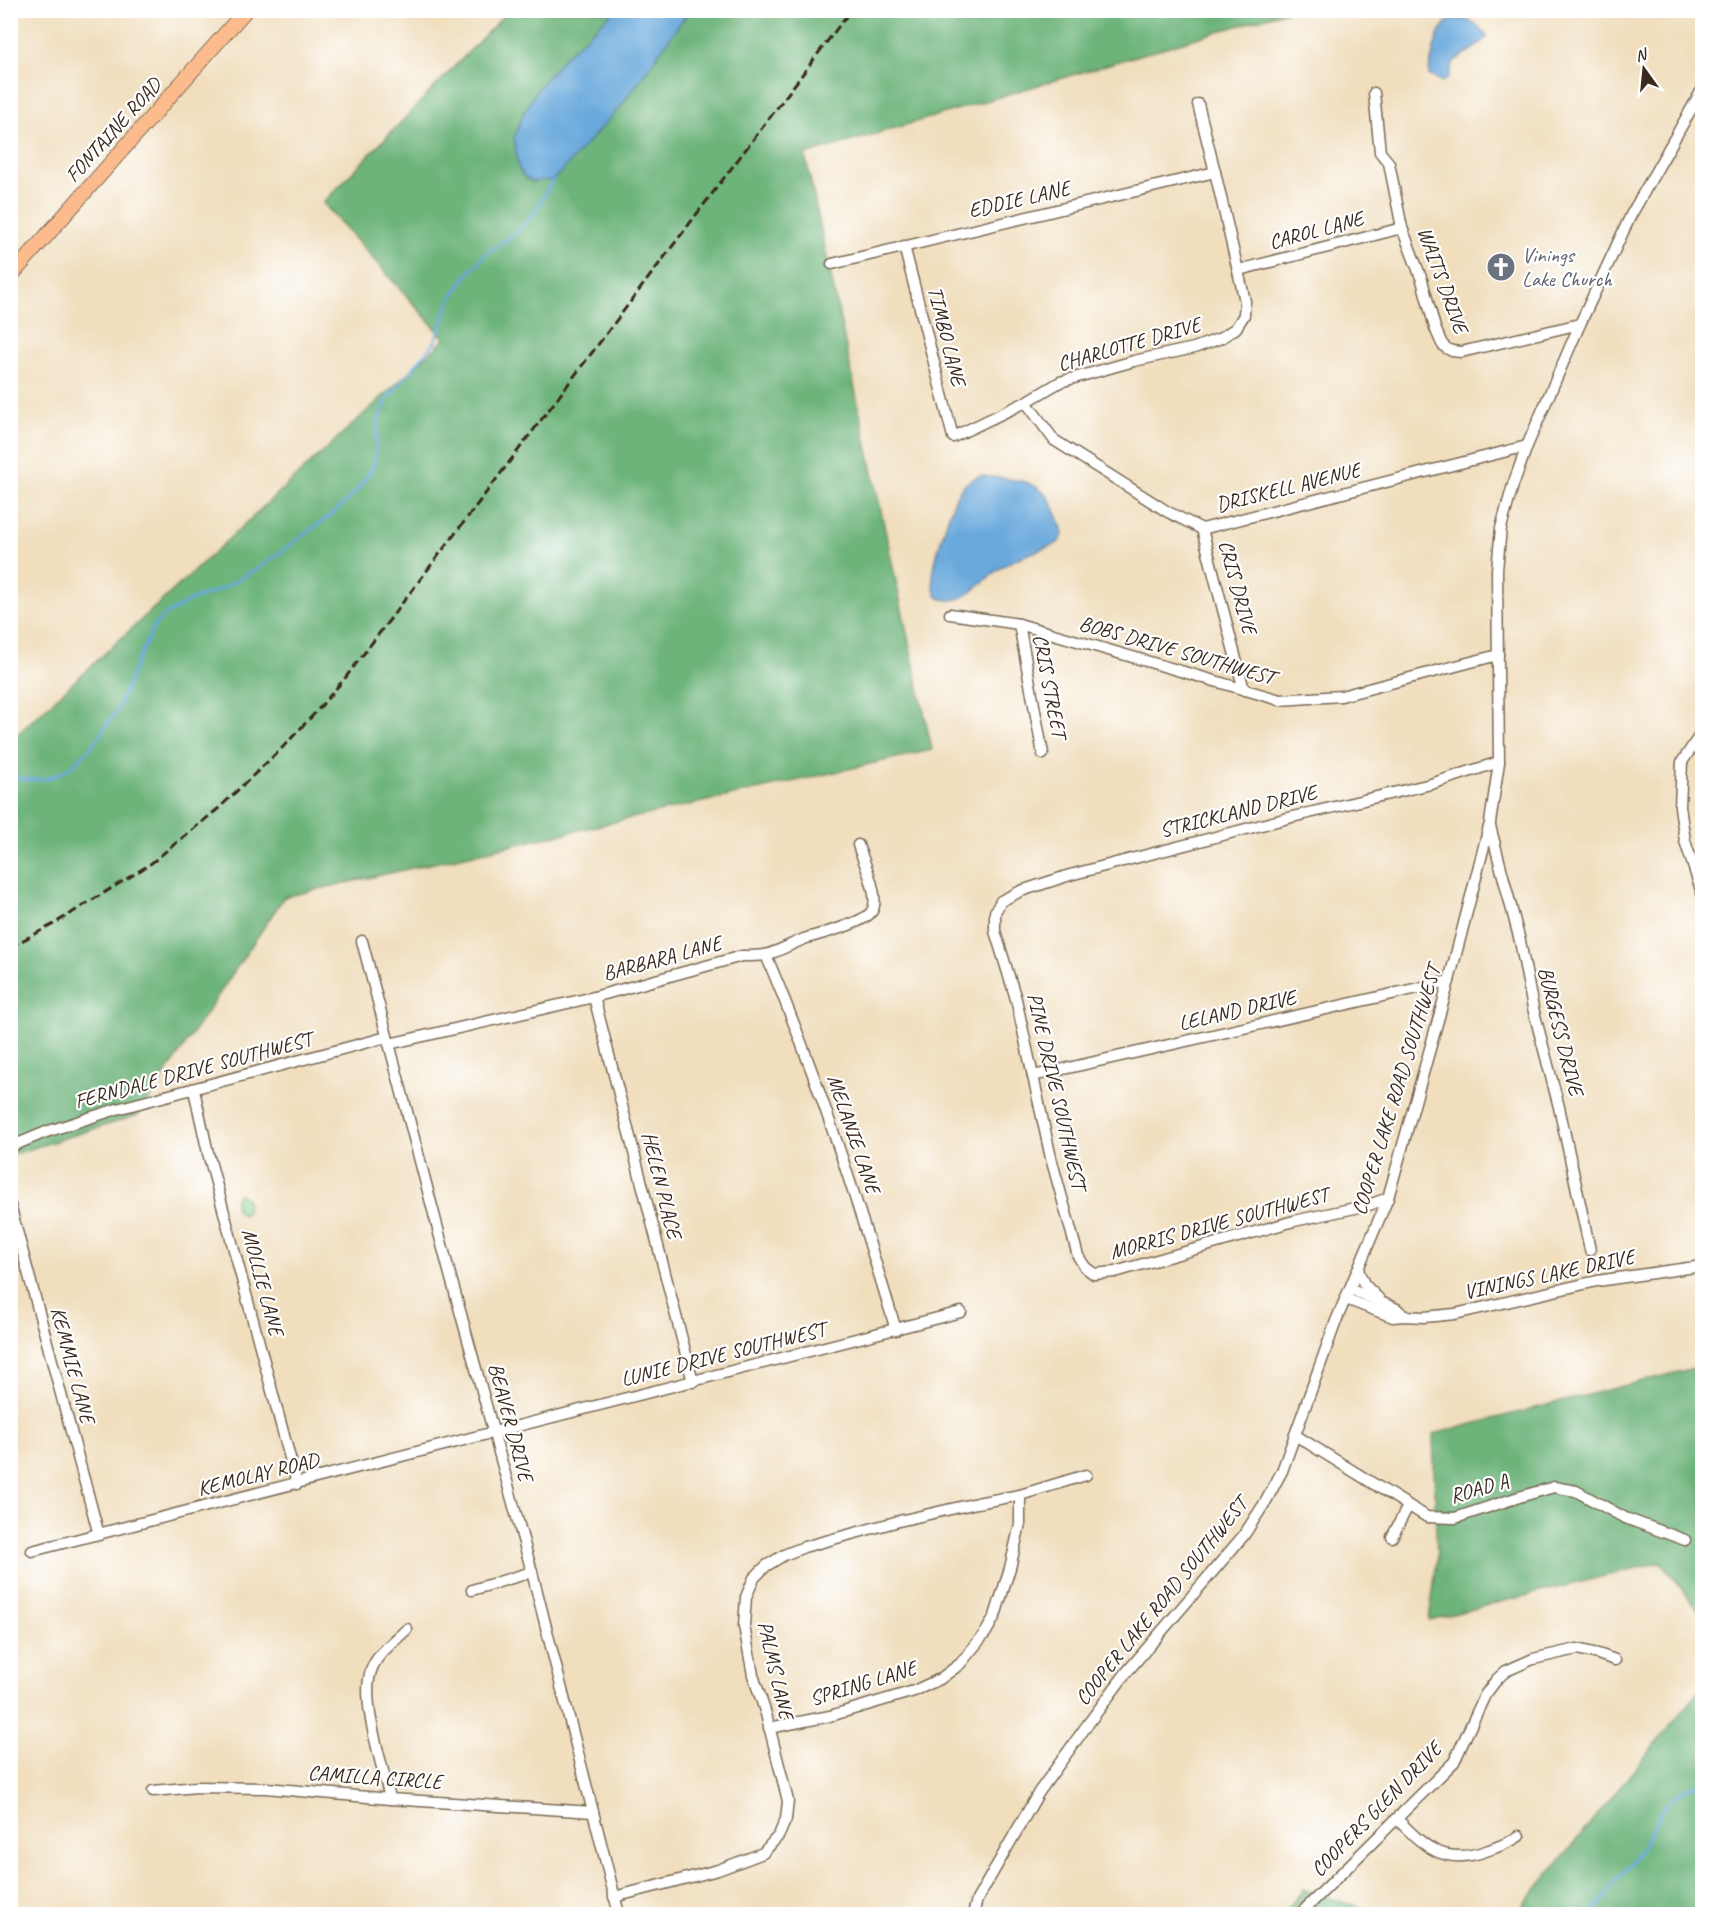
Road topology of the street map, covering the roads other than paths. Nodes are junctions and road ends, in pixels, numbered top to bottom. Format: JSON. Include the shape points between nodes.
{"nodes":[{"id":1,"x":246,"y":10,"type":"edge"},
{"id":2,"x":1702,"y":90,"type":"edge"},
{"id":3,"x":1374,"y":93,"type":"dead end"},
{"id":4,"x":1198,"y":104,"type":"dead end"},
{"id":5,"x":1215,"y":172,"type":"junction"},
{"id":6,"x":1402,"y":228,"type":"junction"},
{"id":7,"x":904,"y":246,"type":"junction"},
{"id":8,"x":832,"y":264,"type":"dead end"},
{"id":9,"x":1239,"y":270,"type":"junction"},
{"id":10,"x":10,"y":277,"type":"edge"},
{"id":11,"x":1580,"y":324,"type":"junction"},
{"id":12,"x":1026,"y":402,"type":"junction"},
{"id":13,"x":953,"y":437,"type":"joint"},
{"id":14,"x":1527,"y":446,"type":"junction"},
{"id":15,"x":1202,"y":529,"type":"junction"},
{"id":16,"x":950,"y":614,"type":"dead end"},
{"id":17,"x":1019,"y":624,"type":"junction"},
{"id":18,"x":1498,"y":655,"type":"junction"},
{"id":19,"x":1244,"y":690,"type":"junction"},
{"id":20,"x":1702,"y":732,"type":"edge"},
{"id":21,"x":1043,"y":754,"type":"dead end"},
{"id":22,"x":1499,"y":762,"type":"junction"},
{"id":23,"x":1490,"y":823,"type":"junction"},
{"id":24,"x":858,"y":845,"type":"dead end"},
{"id":25,"x":1702,"y":893,"type":"edge"},
{"id":26,"x":995,"y":912,"type":"joint"},
{"id":27,"x":362,"y":940,"type":"dead end"},
{"id":28,"x":766,"y":955,"type":"junction"},
{"id":29,"x":1449,"y":981,"type":"junction"},
{"id":30,"x":594,"y":997,"type":"junction"},
{"id":31,"x":388,"y":1040,"type":"junction"},
{"id":32,"x":1033,"y":1076,"type":"junction"},
{"id":33,"x":194,"y":1090,"type":"junction"},
{"id":34,"x":10,"y":1147,"type":"edge"},
{"id":35,"x":1388,"y":1198,"type":"junction"},
{"id":36,"x":10,"y":1205,"type":"edge"},
{"id":37,"x":1590,"y":1250,"type":"dead end"},
{"id":38,"x":1702,"y":1266,"type":"edge"},
{"id":39,"x":1358,"y":1270,"type":"junction"},
{"id":40,"x":1094,"y":1274,"type":"joint"},
{"id":41,"x":1348,"y":1294,"type":"junction"},
{"id":42,"x":1383,"y":1303,"type":"junction"},
{"id":43,"x":961,"y":1312,"type":"dead end"},
{"id":44,"x":1404,"y":1316,"type":"junction"},
{"id":45,"x":896,"y":1330,"type":"junction"},
{"id":46,"x":693,"y":1382,"type":"junction"},
{"id":47,"x":494,"y":1433,"type":"junction"},
{"id":48,"x":1295,"y":1435,"type":"junction"},
{"id":49,"x":1086,"y":1474,"type":"dead end"},
{"id":50,"x":297,"y":1484,"type":"junction"},
{"id":51,"x":1020,"y":1495,"type":"junction"},
{"id":52,"x":1408,"y":1506,"type":"junction"},
{"id":53,"x":99,"y":1535,"type":"junction"},
{"id":54,"x":1392,"y":1537,"type":"dead end"},
{"id":55,"x":1684,"y":1540,"type":"dead end"},
{"id":56,"x":32,"y":1551,"type":"dead end"},
{"id":57,"x":532,"y":1572,"type":"junction"},
{"id":58,"x":472,"y":1590,"type":"dead end"},
{"id":59,"x":407,"y":1629,"type":"dead end"},
{"id":60,"x":1615,"y":1660,"type":"dead end"},
{"id":61,"x":769,"y":1728,"type":"junction"},
{"id":62,"x":153,"y":1791,"type":"dead end"},
{"id":63,"x":390,"y":1798,"type":"junction"},
{"id":64,"x":593,"y":1812,"type":"junction"},
{"id":65,"x":1397,"y":1819,"type":"junction"},
{"id":66,"x":1519,"y":1836,"type":"dead end"},
{"id":67,"x":614,"y":1897,"type":"junction"},
{"id":68,"x":619,"y":1914,"type":"edge"},
{"id":69,"x":973,"y":1914,"type":"edge"},
{"id":70,"x":1300,"y":1914,"type":"edge"}],
"edges":[{"from":1,"to":10,"type":"main road","name":"FONTAINE ROAD"},
{"from":2,"to":11,"type":"street","name":"COOPER LAKE ROAD SOUTHWEST","via":[[1631,215]]},
{"from":3,"to":6,"type":"street","name":"WAITS DRIVE","via":[[1380,152],[1389,163]]},
{"from":4,"to":5,"type":"street","name":"CHARLOTTE DRIVE"},
{"from":5,"to":7,"type":"street","name":"EDDIE LANE"},
{"from":5,"to":9,"type":"street","name":"CHARLOTTE DRIVE"},
{"from":6,"to":9,"type":"street","name":"CAROL LANE"},
{"from":6,"to":11,"type":"street","name":"WAITS DRIVE","via":[[1438,337],[1452,351],[1469,351]]},
{"from":7,"to":8,"type":"street","name":"EDDIE LANE"},
{"from":7,"to":13,"type":"street","name":"TIMBO LANE"},
{"from":9,"to":12,"type":"street","name":"CHARLOTTE DRIVE","via":[[1244,315],[1236,328],[1221,338],[1060,382]]},
{"from":11,"to":14,"type":"street","name":"COOPER LAKE ROAD SOUTHWEST"},
{"from":12,"to":13,"type":"street","name":"CHARLOTTE DRIVE"},
{"from":12,"to":15,"type":"street","name":"DRISKELL AVENUE","via":[[1054,440]]},
{"from":14,"to":15,"type":"street","name":"DRISKELL AVENUE"},
{"from":14,"to":18,"type":"street","name":"COOPER LAKE ROAD SOUTHWEST","via":[[1501,528],[1497,570]]},
{"from":15,"to":19,"type":"street","name":"CRIS DRIVE"},
{"from":16,"to":17,"type":"street","name":"BOBS DRIVE SOUTHWEST"},
{"from":17,"to":19,"type":"street","name":"BOBS DRIVE SOUTHWEST"},
{"from":17,"to":21,"type":"street","name":"CRIS STREET"},
{"from":18,"to":19,"type":"street","name":"BOBS DRIVE SOUTHWEST","via":[[1341,696],[1280,700]]},
{"from":18,"to":22,"type":"street","name":"COOPER LAKE ROAD SOUTHWEST"},
{"from":20,"to":25,"type":"street","via":[[1682,762],[1680,798],[1685,841]]},
{"from":22,"to":23,"type":"street","name":"COOPER LAKE ROAD SOUTHWEST"},
{"from":22,"to":26,"type":"street","name":"STRICKLAND DRIVE","via":[[1431,784],[1070,875],[1000,901]]},
{"from":23,"to":29,"type":"street","name":"COOPER LAKE ROAD SOUTHWEST"},
{"from":23,"to":37,"type":"street","name":"BURGESS DRIVE"},
{"from":24,"to":28,"type":"street","name":"BARBARA LANE","via":[[874,890],[872,912],[849,925]]},
{"from":26,"to":32,"type":"street","name":"PINE DRIVE SOUTHWEST","via":[[995,931],[1016,999]]},
{"from":27,"to":31,"type":"street","name":"BEAVER DRIVE"},
{"from":28,"to":30,"type":"street","name":"BARBARA LANE","via":[[742,956]]},
{"from":28,"to":45,"type":"street","name":"MELANIE LANE","via":[[836,1138]]},
{"from":29,"to":32,"type":"street","name":"LELAND DRIVE"},
{"from":29,"to":35,"type":"street","name":"COOPER LAKE ROAD SOUTHWEST"},
{"from":30,"to":31,"type":"street","name":"BARBARA LANE"},
{"from":30,"to":46,"type":"street","name":"HELEN PLACE"},
{"from":31,"to":33,"type":"street","name":"FERNDALE DRIVE SOUTHWEST"},
{"from":31,"to":47,"type":"street","name":"BEAVER DRIVE"},
{"from":32,"to":40,"type":"street","name":"PINE DRIVE SOUTHWEST","via":[[1078,1256]]},
{"from":33,"to":34,"type":"street","name":"FERNDALE DRIVE SOUTHWEST","via":[[117,1109]]},
{"from":33,"to":50,"type":"street","name":"MOLLIE LANE"},
{"from":35,"to":39,"type":"street","name":"COOPER LAKE ROAD SOUTHWEST"},
{"from":35,"to":40,"type":"street","name":"MORRIS DRIVE SOUTHWEST","via":[[1115,1272]]},
{"from":36,"to":53,"type":"street","name":"KEMMIE LANE"},
{"from":38,"to":44,"type":"street","name":"VININGS LAKE DRIVE","via":[[1597,1281],[1455,1314]]},
{"from":39,"to":41,"type":"street","name":"COOPER LAKE ROAD SOUTHWEST"},
{"from":39,"to":42,"type":"street","via":[[1364,1284]]},
{"from":41,"to":42,"type":"street"},
{"from":41,"to":44,"type":"street","name":"VININGS LAKE DRIVE","via":[[1393,1317]]},
{"from":41,"to":48,"type":"street","name":"COOPER LAKE ROAD SOUTHWEST"},
{"from":42,"to":44,"type":"street"},
{"from":43,"to":45,"type":"street","name":"LUNIE DRIVE SOUTHWEST"},
{"from":45,"to":46,"type":"street","name":"LUNIE DRIVE SOUTHWEST"},
{"from":46,"to":47,"type":"street","name":"LUNIE DRIVE SOUTHWEST"},
{"from":47,"to":50,"type":"street","name":"KEMOLAY ROAD"},
{"from":47,"to":57,"type":"street","name":"BEAVER DRIVE"},
{"from":48,"to":52,"type":"street","name":"ROAD A"},
{"from":48,"to":69,"type":"street","name":"COOPER LAKE ROAD SOUTHWEST","via":[[1282,1471],[1244,1535],[1126,1673],[1039,1792],[977,1900]]},
{"from":49,"to":51,"type":"street","name":"PALMS LANE"},
{"from":50,"to":53,"type":"street","name":"KEMOLAY ROAD"},
{"from":51,"to":61,"type":"street","name":"SPRING LANE","via":[[1020,1524],[995,1616],[960,1664],[914,1691],[830,1716]]},
{"from":51,"to":61,"type":"street","name":"PALMS LANE","via":[[899,1521],[804,1547],[766,1566],[754,1578],[746,1597],[744,1626]]},
{"from":52,"to":54,"type":"street"},
{"from":52,"to":55,"type":"street","name":"ROAD A","via":[[1427,1517],[1455,1518],[1554,1487],[1576,1491],[1625,1518]]},
{"from":53,"to":56,"type":"street","name":"KEMOLAY ROAD"},
{"from":57,"to":58,"type":"street"},
{"from":57,"to":64,"type":"street","name":"BEAVER DRIVE"},
{"from":59,"to":63,"type":"street","via":[[378,1658],[368,1681],[370,1713]]},
{"from":60,"to":65,"type":"street","name":"COOPERS GLEN DRIVE","via":[[1577,1649],[1533,1659],[1506,1671],[1485,1695],[1454,1762]]},
{"from":61,"to":67,"type":"street","name":"PALMS LANE","via":[[788,1801],[779,1835],[763,1854]]},
{"from":62,"to":63,"type":"street","name":"CAMILLA CIRCLE","via":[[266,1788]]},
{"from":63,"to":64,"type":"street","name":"CAMILLA CIRCLE"},
{"from":64,"to":67,"type":"street","name":"BEAVER DRIVE"},
{"from":65,"to":66,"type":"street","via":[[1427,1847],[1454,1857],[1472,1856]]},
{"from":65,"to":70,"type":"street","name":"COOPERS GLEN DRIVE"},
{"from":67,"to":68,"type":"street","name":"BEAVER DRIVE"}]}
